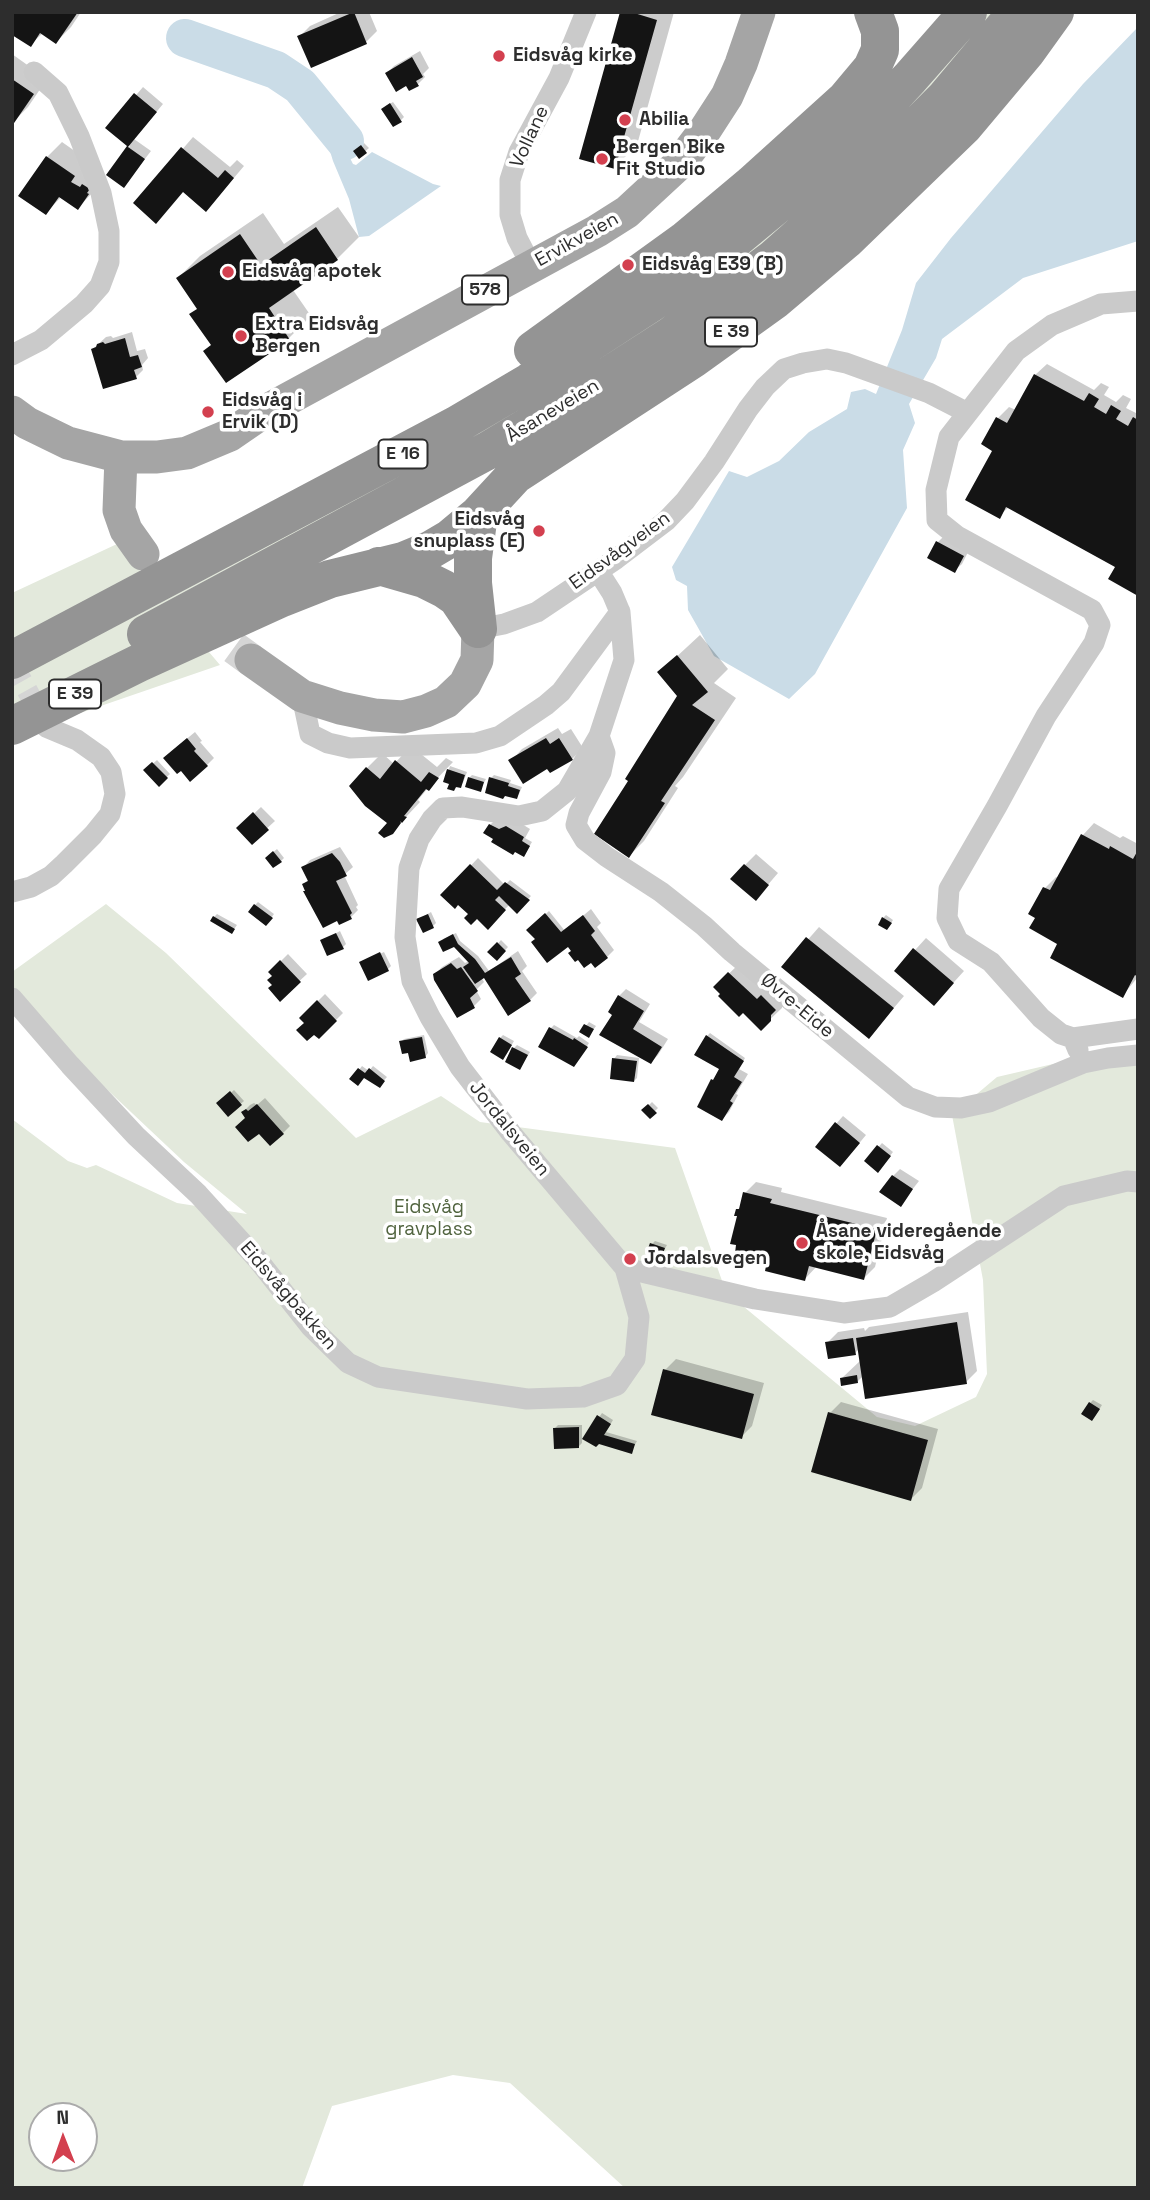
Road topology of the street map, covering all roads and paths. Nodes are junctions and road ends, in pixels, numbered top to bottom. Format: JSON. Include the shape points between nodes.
{"nodes":[{"id":1,"x":586,"y":12,"type":"edge"},
{"id":2,"x":759,"y":12,"type":"edge"},
{"id":3,"x":873,"y":12,"type":"edge"},
{"id":4,"x":968,"y":12,"type":"edge"},
{"id":5,"x":1017,"y":12,"type":"edge"},
{"id":6,"x":1055,"y":12,"type":"edge"},
{"id":7,"x":34,"y":72,"type":"dead end"},
{"id":8,"x":531,"y":265,"type":"junction"},
{"id":9,"x":1138,"y":301,"type":"edge"},
{"id":10,"x":12,"y":355,"type":"edge"},
{"id":11,"x":12,"y":412,"type":"edge"},
{"id":12,"x":966,"y":412,"type":"junction"},
{"id":13,"x":121,"y":457,"type":"junction"},
{"id":14,"x":479,"y":514,"type":"junction"},
{"id":15,"x":143,"y":554,"type":"dead end"},
{"id":16,"x":379,"y":566,"type":"junction"},
{"id":17,"x":598,"y":571,"type":"junction"},
{"id":18,"x":620,"y":612,"type":"junction"},
{"id":19,"x":94,"y":617,"type":"junction"},
{"id":20,"x":478,"y":628,"type":"junction"},
{"id":21,"x":12,"y":660,"type":"edge"},
{"id":22,"x":251,"y":660,"type":"tunnel mouth"},
{"id":23,"x":302,"y":696,"type":"junction"},
{"id":24,"x":12,"y":705,"type":"edge"},
{"id":25,"x":29,"y":726,"type":"edge"},
{"id":26,"x":599,"y":736,"type":"junction"},
{"id":27,"x":12,"y":891,"type":"edge"},
{"id":28,"x":12,"y":998,"type":"edge"},
{"id":29,"x":1138,"y":1029,"type":"edge"},
{"id":30,"x":1073,"y":1038,"type":"junction"},
{"id":31,"x":1138,"y":1055,"type":"edge"},
{"id":32,"x":1083,"y":1063,"type":"junction"},
{"id":33,"x":1138,"y":1182,"type":"edge"},
{"id":34,"x":625,"y":1268,"type":"junction"}],
"edges":[{"from":1,"to":8,"type":"street","name":"Vollane","via":[[510,180],[510,215]]},
{"from":2,"to":8,"type":"main road","name":"Ervikveien","number":"578","via":[[727,96],[680,163],[627,212]]},
{"from":3,"to":19,"type":"highway","via":[[880,50],[861,82],[809,135],[684,241],[450,407],[127,581]]},
{"from":4,"to":19,"type":"highway","name":"Åsaneveien","number":"E 16","via":[[878,112],[808,179],[651,303],[456,425]]},
{"from":5,"to":24,"type":"highway","name":"Åsaneveien","number":"E 16","via":[[945,98],[834,207],[672,335],[487,451]]},
{"from":6,"to":14,"type":"highway","number":"E 39","via":[[964,125],[846,240],[775,300],[693,359],[529,464]]},
{"from":7,"to":10,"type":"street","via":[[58,93],[79,136],[101,193],[109,231],[109,262],[100,286],[84,304],[41,340]]},
{"from":8,"to":13,"type":"main road","name":"Ervikveien","number":"578","via":[[213,444],[187,453]]},
{"from":9,"to":12,"type":"street","via":[[1101,304],[1052,325],[1016,351]]},
{"from":11,"to":13,"type":"main road","number":"578","via":[[60,440]]},
{"from":12,"to":17,"type":"street","name":"Eidsvågveien","via":[[929,393],[827,359],[785,369],[748,409],[685,501],[666,521]]},
{"from":12,"to":30,"type":"street","via":[[949,437],[936,490],[937,520],[957,536],[1092,610],[1100,625],[1094,643],[1046,716],[948,889],[947,918],[958,941],[991,962],[1041,1018]]},
{"from":13,"to":15,"type":"main road","via":[[119,510]]},
{"from":14,"to":16,"type":"highway","via":[[432,549]]},
{"from":14,"to":20,"type":"highway","via":[[473,558]]},
{"from":16,"to":20,"type":"highway","via":[[444,589],[457,598]]},
{"from":16,"to":25,"type":"highway","number":"E 39","via":[[282,598],[139,663]]},
{"from":17,"to":18,"type":"street","name":"Jordalsveien"},
{"from":17,"to":20,"type":"street","name":"Eidsvågveien","via":[[537,612]]},
{"from":18,"to":23,"type":"street","via":[[547,705],[500,736],[476,743],[350,748],[328,743],[310,734]]},
{"from":18,"to":26,"type":"street","name":"Jordalsveien","via":[[624,660]]},
{"from":19,"to":21,"type":"highway","name":"Åsaneveien","number":"E 16"},
{"from":20,"to":23,"type":"main road","via":[[477,660],[465,684],[446,702],[426,711],[403,717],[374,715]]},
{"from":22,"to":23,"type":"main road"},
{"from":25,"to":27,"type":"street","via":[[77,740],[101,757],[111,772],[115,794],[110,814],[64,864],[31,887]]},
{"from":26,"to":32,"type":"street","name":"Øvre-Eide","via":[[605,753],[601,772],[576,825],[585,840],[704,926],[908,1097],[935,1107],[961,1108]]},
{"from":26,"to":34,"type":"street","name":"Jordalsveien","via":[[567,791],[542,811],[519,816],[443,808],[432,819],[409,868],[405,937],[412,981],[460,1067]]},
{"from":28,"to":34,"type":"street","name":"Eidsvågbakken","via":[[127,1126],[258,1260],[311,1327],[348,1363],[378,1377],[527,1399],[583,1397],[617,1385],[635,1359],[639,1317]]},
{"from":29,"to":30,"type":"street"},
{"from":30,"to":32,"type":"street"},
{"from":31,"to":32,"type":"street","name":"Øvre-Eide"},
{"from":33,"to":34,"type":"street","via":[[1063,1196],[890,1307],[844,1313],[755,1299]]}]}
